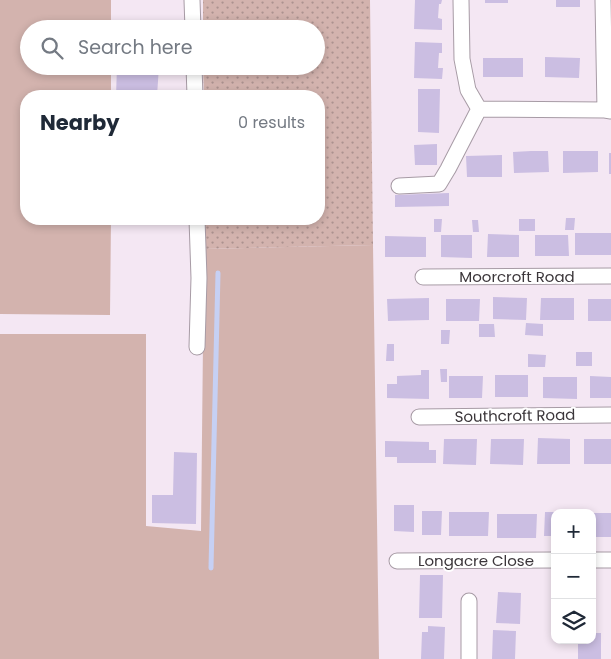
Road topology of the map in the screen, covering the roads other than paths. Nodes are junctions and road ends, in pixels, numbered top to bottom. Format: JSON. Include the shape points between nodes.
{"nodes":[{"id":1,"x":192,"y":0,"type":"edge"},
{"id":2,"x":461,"y":0,"type":"edge"},
{"id":3,"x":603,"y":0,"type":"edge"},
{"id":4,"x":193,"y":20,"type":"edge"},
{"id":5,"x":194,"y":75,"type":"edge"},
{"id":6,"x":194,"y":90,"type":"edge"},
{"id":7,"x":479,"y":108,"type":"junction"},
{"id":8,"x":608,"y":111,"type":"edge"},
{"id":9,"x":399,"y":186,"type":"dead end"},
{"id":10,"x":197,"y":225,"type":"edge"},
{"id":11,"x":611,"y":276,"type":"edge"},
{"id":12,"x":423,"y":277,"type":"dead end"},
{"id":13,"x":197,"y":347,"type":"dead end"},
{"id":14,"x":611,"y":415,"type":"edge"},
{"id":15,"x":420,"y":417,"type":"dead end"},
{"id":16,"x":551,"y":560,"type":"edge"},
{"id":17,"x":596,"y":560,"type":"edge"},
{"id":18,"x":611,"y":560,"type":"edge"},
{"id":19,"x":397,"y":561,"type":"dead end"},
{"id":20,"x":469,"y":601,"type":"dead end"},
{"id":21,"x":469,"y":659,"type":"edge"}],
"edges":[{"from":1,"to":4,"type":"street"},
{"from":2,"to":7,"type":"street","via":[[462,59],[468,90]]},
{"from":3,"to":8,"type":"street"},
{"from":5,"to":6,"type":"street"},
{"from":7,"to":8,"type":"street"},
{"from":7,"to":9,"type":"street","via":[[439,184]]},
{"from":10,"to":13,"type":"street"},
{"from":11,"to":12,"type":"street","name":"Moorcroft Road"},
{"from":14,"to":15,"type":"street","name":"Southcroft Road"},
{"from":16,"to":19,"type":"street","name":"Longacre Close"},
{"from":17,"to":18,"type":"street"},
{"from":20,"to":21,"type":"street"}]}
